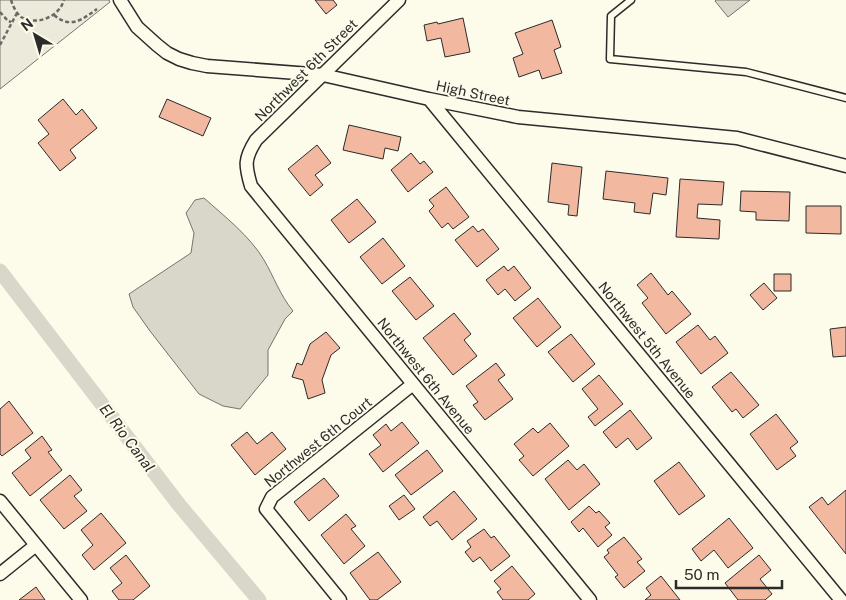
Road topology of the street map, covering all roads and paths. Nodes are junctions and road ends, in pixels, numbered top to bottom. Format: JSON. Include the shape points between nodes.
{"nodes":[{"id":1,"x":11,"y":0,"type":"edge"},
{"id":2,"x":64,"y":0,"type":"edge"},
{"id":3,"x":120,"y":0,"type":"edge"},
{"id":4,"x":399,"y":0,"type":"edge"},
{"id":5,"x":631,"y":0,"type":"edge"},
{"id":6,"x":97,"y":9,"type":"dead end"},
{"id":7,"x":0,"y":12,"type":"edge"},
{"id":8,"x":17,"y":13,"type":"junction"},
{"id":9,"x":54,"y":15,"type":"junction"},
{"id":10,"x":11,"y":22,"type":"junction"},
{"id":11,"x":0,"y":45,"type":"edge"},
{"id":12,"x":323,"y":75,"type":"junction"},
{"id":13,"x":846,"y":98,"type":"edge"},
{"id":14,"x":429,"y":99,"type":"junction"},
{"id":15,"x":846,"y":166,"type":"edge"},
{"id":16,"x":246,"y":167,"type":"joint"},
{"id":17,"x":413,"y":384,"type":"junction"},
{"id":18,"x":0,"y":500,"type":"edge"},
{"id":19,"x":36,"y":545,"type":"junction"},
{"id":20,"x":0,"y":574,"type":"edge"},
{"id":21,"x":81,"y":600,"type":"edge"},
{"id":22,"x":340,"y":600,"type":"edge"},
{"id":23,"x":590,"y":600,"type":"edge"},
{"id":24,"x":841,"y":600,"type":"edge"}],
"edges":[{"from":1,"to":8,"type":"path"},
{"from":2,"to":9,"type":"path"},
{"from":3,"to":12,"type":"street","name":"High Street","via":[[137,27],[179,59],[207,66]]},
{"from":4,"to":12,"type":"street","name":"Northwest 6th Street"},
{"from":5,"to":13,"type":"lane","via":[[611,16],[610,59],[746,72]]},
{"from":6,"to":9,"type":"path","via":[[72,22],[65,22]]},
{"from":7,"to":10,"type":"path"},
{"from":8,"to":9,"type":"path","via":[[35,20]]},
{"from":8,"to":10,"type":"path"},
{"from":10,"to":11,"type":"path"},
{"from":12,"to":14,"type":"street","name":"High Street"},
{"from":12,"to":16,"type":"street","name":"Northwest 6th Street","via":[[256,140],[248,153]]},
{"from":14,"to":15,"type":"street","name":"High Street","via":[[518,117],[737,138]]},
{"from":14,"to":24,"type":"street","name":"Northwest 5th Avenue"},
{"from":16,"to":17,"type":"street","name":"Northwest 6th Avenue","via":[[251,186]]},
{"from":17,"to":22,"type":"street","name":"Northwest 6th Court","via":[[272,497],[266,509]]},
{"from":17,"to":23,"type":"street","name":"Northwest 6th Avenue"},
{"from":18,"to":19,"type":"street"},
{"from":19,"to":20,"type":"street"},
{"from":19,"to":21,"type":"street"}]}
